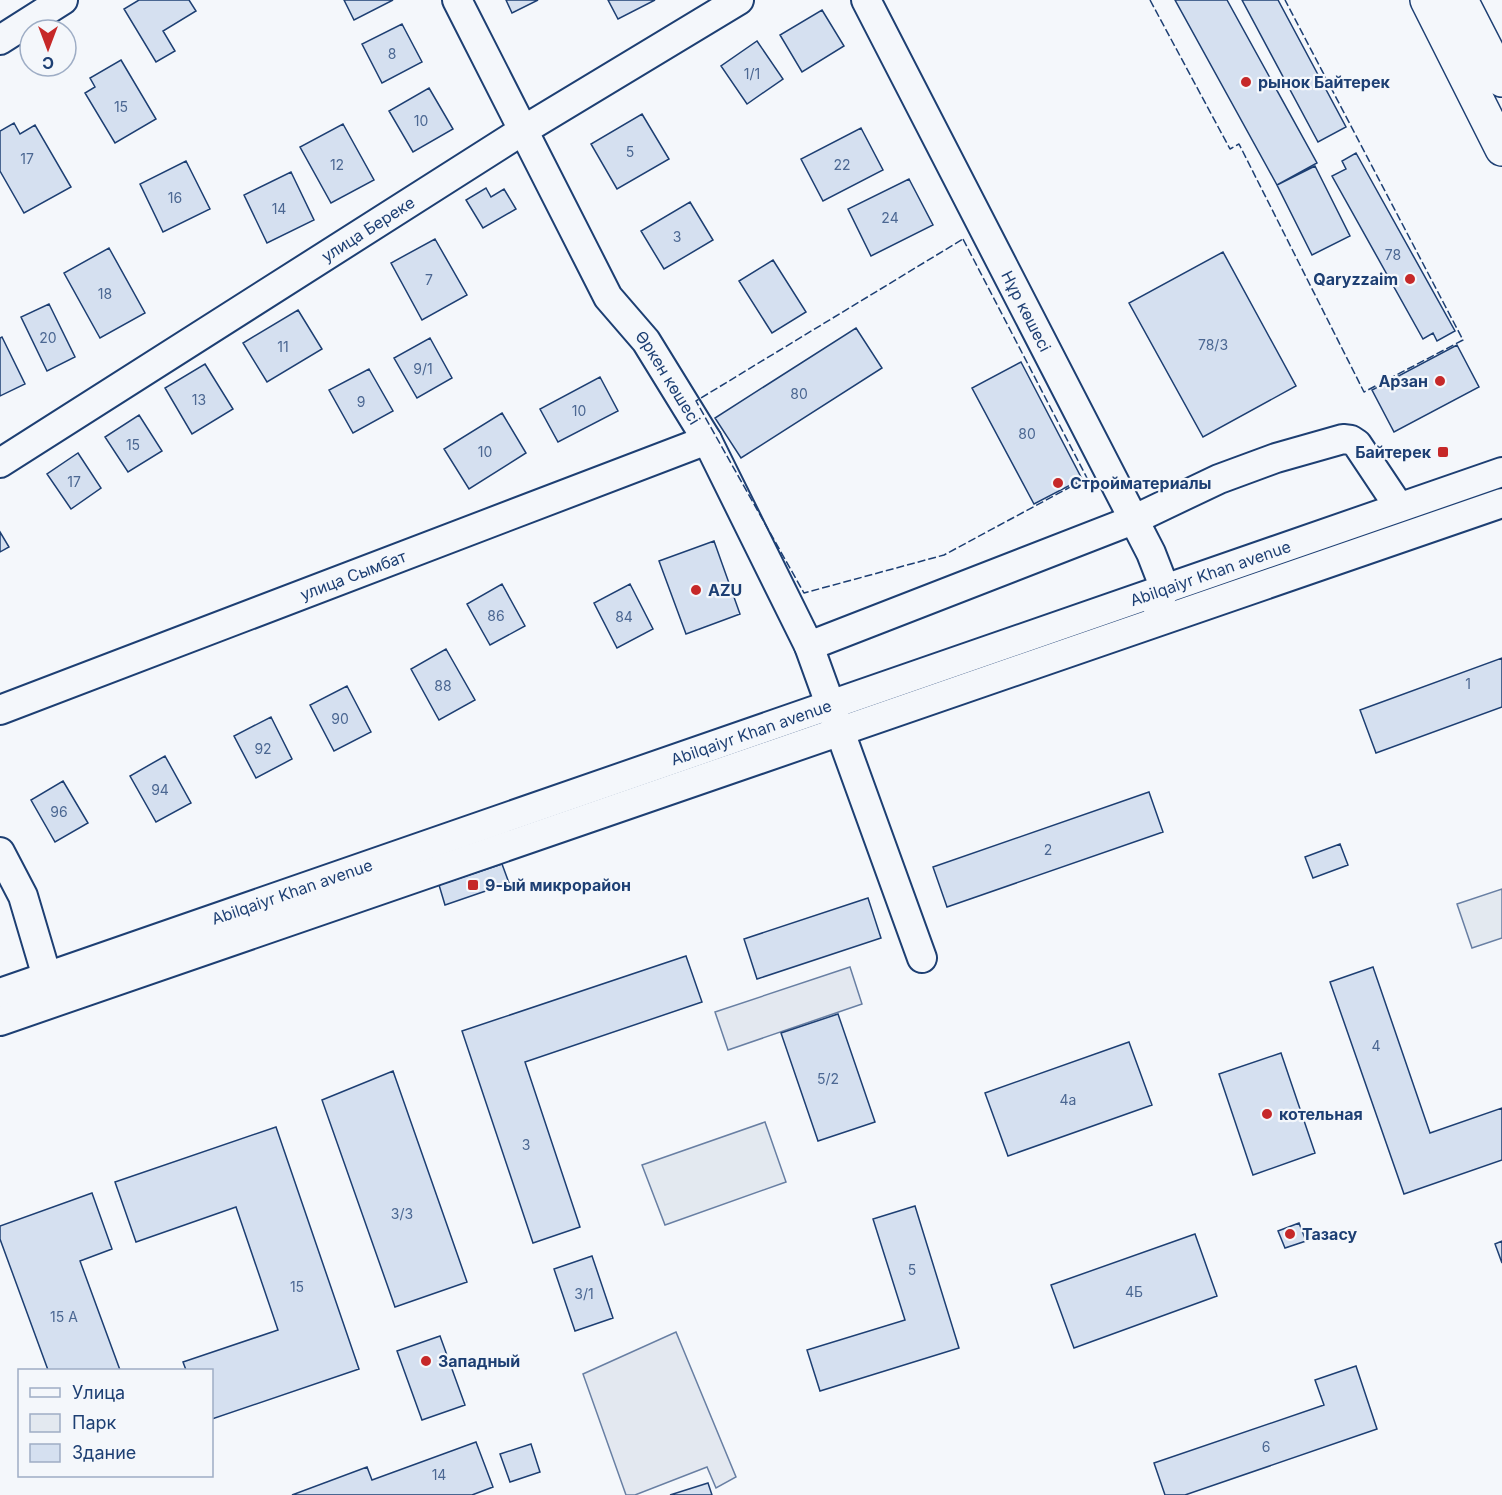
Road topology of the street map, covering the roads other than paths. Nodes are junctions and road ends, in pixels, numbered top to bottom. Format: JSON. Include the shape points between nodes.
{"nodes":[{"id":1,"x":63,"y":0,"type":"edge"},
{"id":2,"x":457,"y":0,"type":"edge"},
{"id":3,"x":739,"y":0,"type":"edge"},
{"id":4,"x":866,"y":0,"type":"edge"},
{"id":5,"x":1427,"y":0,"type":"edge"},
{"id":6,"x":1461,"y":0,"type":"edge"},
{"id":7,"x":0,"y":40,"type":"edge"},
{"id":8,"x":1502,"y":80,"type":"edge"},
{"id":9,"x":522,"y":131,"type":"junction"},
{"id":10,"x":1502,"y":149,"type":"edge"},
{"id":11,"x":707,"y":440,"type":"junction"},
{"id":12,"x":0,"y":463,"type":"edge"},
{"id":13,"x":1502,"y":472,"type":"edge"},
{"id":14,"x":1502,"y":503,"type":"edge"},
{"id":15,"x":1399,"y":507,"type":"junction"},
{"id":16,"x":1134,"y":520,"type":"junction"},
{"id":17,"x":1165,"y":589,"type":"junction"},
{"id":18,"x":1149,"y":625,"type":"junction"},
{"id":19,"x":809,"y":646,"type":"junction"},
{"id":20,"x":831,"y":705,"type":"junction"},
{"id":21,"x":0,"y":710,"type":"edge"},
{"id":22,"x":838,"y":732,"type":"junction"},
{"id":23,"x":0,"y":852,"type":"edge"},
{"id":24,"x":922,"y":958,"type":"dead end"},
{"id":25,"x":47,"y":977,"type":"junction"},
{"id":26,"x":0,"y":993,"type":"edge"},
{"id":27,"x":0,"y":1021,"type":"edge"}],
"edges":[{"from":1,"to":7,"type":"street"},
{"from":2,"to":9,"type":"street","name":"Өркен көшесі"},
{"from":3,"to":9,"type":"street","name":"улица Береке"},
{"from":4,"to":16,"type":"street","name":"Нұр көшесі"},
{"from":5,"to":10,"type":"main road"},
{"from":6,"to":8,"type":"main road"},
{"from":9,"to":11,"type":"street","name":"Өркен көшесі","via":[[608,297],[645,341]]},
{"from":9,"to":12,"type":"street","name":"улица Береке"},
{"from":11,"to":19,"type":"street","name":"Өркен көшесі"},
{"from":11,"to":21,"type":"street","name":"улица Сымбат"},
{"from":13,"to":15,"type":"street","name":"Abilqaiyr Khan avenue"},
{"from":14,"to":18,"type":"street","name":"Abilqaiyr Khan avenue"},
{"from":15,"to":16,"type":"street","via":[[1357,444],[1343,440],[1219,479]]},
{"from":15,"to":17,"type":"street","name":"Abilqaiyr Khan avenue"},
{"from":16,"to":17,"type":"street","name":"Нұр көшесі"},
{"from":16,"to":19,"type":"street"},
{"from":17,"to":18,"type":"street"},
{"from":17,"to":20,"type":"street","name":"Abilqaiyr Khan avenue"},
{"from":18,"to":22,"type":"street","name":"Abilqaiyr Khan avenue"},
{"from":19,"to":20,"type":"street","name":"Өркен көшесі"},
{"from":20,"to":22,"type":"street","name":"Өркен көшесі"},
{"from":20,"to":25,"type":"street","name":"Abilqaiyr Khan avenue"},
{"from":22,"to":24,"type":"street","name":"Өркен көшесі","via":[[855,767]]},
{"from":22,"to":27,"type":"street","name":"Abilqaiyr Khan avenue"},
{"from":23,"to":25,"type":"street","via":[[24,896]]},
{"from":25,"to":26,"type":"street","name":"Abilqaiyr Khan avenue"}]}
